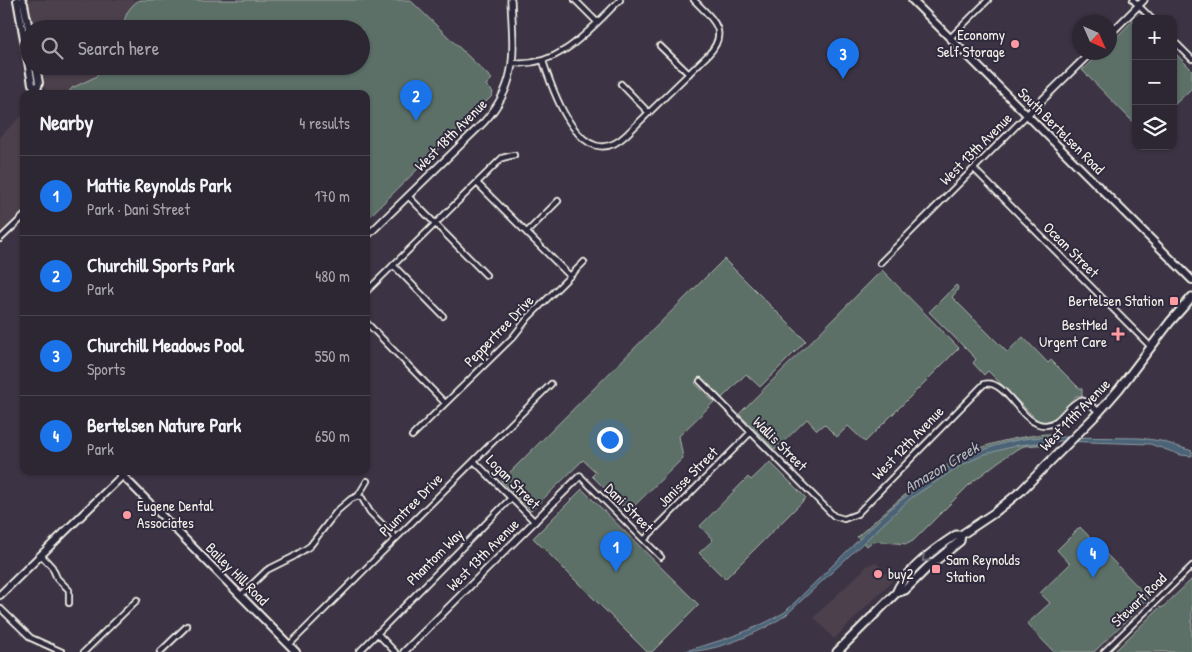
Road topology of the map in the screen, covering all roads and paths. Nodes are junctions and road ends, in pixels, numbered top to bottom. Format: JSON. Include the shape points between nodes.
{"nodes":[{"id":1,"x":17,"y":0,"type":"edge"},
{"id":2,"x":22,"y":0,"type":"edge"},
{"id":3,"x":511,"y":0,"type":"edge"},
{"id":4,"x":575,"y":0,"type":"edge"},
{"id":5,"x":620,"y":0,"type":"edge"},
{"id":6,"x":694,"y":0,"type":"edge"},
{"id":7,"x":912,"y":0,"type":"edge"},
{"id":8,"x":988,"y":0,"type":"edge"},
{"id":9,"x":1133,"y":0,"type":"edge"},
{"id":10,"x":1144,"y":0,"type":"edge"},
{"id":11,"x":1138,"y":6,"type":"junction"},
{"id":12,"x":1148,"y":15,"type":"edge"},
{"id":13,"x":21,"y":20,"type":"edge"},
{"id":14,"x":27,"y":20,"type":"edge"},
{"id":15,"x":598,"y":22,"type":"junction"},
{"id":16,"x":1117,"y":27,"type":"edge"},
{"id":17,"x":950,"y":38,"type":"junction"},
{"id":18,"x":1177,"y":44,"type":"edge"},
{"id":19,"x":660,"y":46,"type":"dead end"},
{"id":20,"x":1192,"y":59,"type":"edge"},
{"id":21,"x":1083,"y":60,"type":"edge"},
{"id":22,"x":543,"y":61,"type":"junction"},
{"id":23,"x":513,"y":63,"type":"junction"},
{"id":24,"x":688,"y":74,"type":"junction"},
{"id":25,"x":30,"y":75,"type":"edge"},
{"id":26,"x":38,"y":75,"type":"edge"},
{"id":27,"x":621,"y":84,"type":"dead end"},
{"id":28,"x":36,"y":90,"type":"edge"},
{"id":29,"x":38,"y":90,"type":"edge"},
{"id":30,"x":649,"y":113,"type":"junction"},
{"id":31,"x":1027,"y":115,"type":"junction"},
{"id":32,"x":514,"y":155,"type":"dead end"},
{"id":33,"x":974,"y":169,"type":"junction"},
{"id":34,"x":477,"y":182,"type":"junction"},
{"id":35,"x":408,"y":196,"type":"junction"},
{"id":36,"x":558,"y":201,"type":"dead end"},
{"id":37,"x":20,"y":220,"type":"edge"},
{"id":38,"x":435,"y":224,"type":"junction"},
{"id":39,"x":527,"y":232,"type":"junction"},
{"id":40,"x":370,"y":233,"type":"edge"},
{"id":41,"x":0,"y":239,"type":"edge"},
{"id":42,"x":584,"y":262,"type":"dead end"},
{"id":43,"x":880,"y":263,"type":"dead end"},
{"id":44,"x":393,"y":265,"type":"junction"},
{"id":45,"x":486,"y":275,"type":"dead end"},
{"id":46,"x":570,"y":276,"type":"junction"},
{"id":47,"x":1192,"y":280,"type":"edge"},
{"id":48,"x":370,"y":288,"type":"edge"},
{"id":49,"x":1192,"y":296,"type":"edge"},
{"id":50,"x":443,"y":316,"type":"dead end"},
{"id":51,"x":370,"y":326,"type":"edge"},
{"id":52,"x":1151,"y":348,"type":"junction"},
{"id":53,"x":700,"y":382,"type":"dead end"},
{"id":54,"x":551,"y":384,"type":"dead end"},
{"id":55,"x":445,"y":403,"type":"junction"},
{"id":56,"x":1099,"y":412,"type":"junction"},
{"id":57,"x":751,"y":432,"type":"junction"},
{"id":58,"x":412,"y":436,"type":"dead end"},
{"id":59,"x":474,"y":461,"type":"junction"},
{"id":60,"x":120,"y":475,"type":"edge"},
{"id":61,"x":124,"y":475,"type":"edge"},
{"id":62,"x":580,"y":476,"type":"joint"},
{"id":63,"x":367,"y":481,"type":"dead end"},
{"id":64,"x":358,"y":496,"type":"junction"},
{"id":65,"x":511,"y":498,"type":"junction"},
{"id":66,"x":844,"y":519,"type":"joint"},
{"id":67,"x":535,"y":522,"type":"junction"},
{"id":68,"x":396,"y":538,"type":"junction"},
{"id":69,"x":644,"y":540,"type":"junction"},
{"id":70,"x":41,"y":555,"type":"junction"},
{"id":71,"x":661,"y":557,"type":"dead end"},
{"id":72,"x":1192,"y":566,"type":"edge"},
{"id":73,"x":0,"y":595,"type":"edge"},
{"id":74,"x":240,"y":596,"type":"junction"},
{"id":75,"x":137,"y":600,"type":"dead end"},
{"id":76,"x":69,"y":603,"type":"dead end"},
{"id":77,"x":0,"y":608,"type":"edge"},
{"id":78,"x":187,"y":626,"type":"dead end"},
{"id":79,"x":377,"y":633,"type":"junction"},
{"id":80,"x":289,"y":645,"type":"junction"},
{"id":81,"x":62,"y":652,"type":"edge"},
{"id":82,"x":84,"y":652,"type":"edge"},
{"id":83,"x":160,"y":652,"type":"edge"},
{"id":84,"x":296,"y":652,"type":"edge"},
{"id":85,"x":359,"y":652,"type":"edge"},
{"id":86,"x":395,"y":652,"type":"edge"},
{"id":87,"x":404,"y":652,"type":"edge"},
{"id":88,"x":837,"y":652,"type":"edge"},
{"id":89,"x":1104,"y":652,"type":"edge"}],
"edges":[{"from":1,"to":13,"type":"main road"},
{"from":2,"to":14,"type":"main road"},
{"from":3,"to":23,"type":"street","name":"West 18th Avenue"},
{"from":4,"to":15,"type":"street"},
{"from":5,"to":15,"type":"street"},
{"from":6,"to":24,"type":"street","via":[[715,22],[719,36],[712,51]]},
{"from":7,"to":17,"type":"main road","name":"South Bertelsen Road"},
{"from":8,"to":17,"type":"street"},
{"from":9,"to":11,"type":"street"},
{"from":10,"to":11,"type":"street"},
{"from":11,"to":12,"type":"street"},
{"from":11,"to":16,"type":"street"},
{"from":15,"to":22,"type":"street","via":[[571,47]]},
{"from":17,"to":31,"type":"main road","name":"South Bertelsen Road"},
{"from":18,"to":20,"type":"street"},
{"from":19,"to":24,"type":"street"},
{"from":21,"to":31,"type":"street","name":"West 13th Avenue"},
{"from":22,"to":23,"type":"street"},
{"from":22,"to":30,"type":"street","via":[[564,114],[592,144],[614,146]]},
{"from":23,"to":35,"type":"street","name":"West 18th Avenue","via":[[505,93],[493,113]]},
{"from":24,"to":30,"type":"street"},
{"from":25,"to":28,"type":"main road"},
{"from":26,"to":29,"type":"main road"},
{"from":27,"to":30,"type":"street"},
{"from":31,"to":33,"type":"street","name":"West 13th Avenue"},
{"from":31,"to":47,"type":"main road","name":"South Bertelsen Road"},
{"from":32,"to":34,"type":"street","via":[[502,158]]},
{"from":33,"to":43,"type":"street","name":"West 13th Avenue"},
{"from":33,"to":52,"type":"street","name":"Ocean Street"},
{"from":34,"to":38,"type":"street"},
{"from":34,"to":39,"type":"street"},
{"from":35,"to":38,"type":"street"},
{"from":35,"to":40,"type":"street","name":"West 18th Avenue"},
{"from":36,"to":39,"type":"street"},
{"from":37,"to":41,"type":"street"},
{"from":38,"to":44,"type":"street"},
{"from":38,"to":45,"type":"street"},
{"from":39,"to":46,"type":"street"},
{"from":42,"to":46,"type":"street","name":"Peppertree Drive"},
{"from":44,"to":48,"type":"street"},
{"from":44,"to":50,"type":"street"},
{"from":46,"to":55,"type":"street","name":"Peppertree Drive"},
{"from":49,"to":52,"type":"main road","name":"West 11th Avenue"},
{"from":51,"to":55,"type":"street"},
{"from":52,"to":56,"type":"main road","name":"West 11th Avenue"},
{"from":53,"to":57,"type":"street","name":"Wallis Street"},
{"from":54,"to":59,"type":"street","name":"Plumtree Drive"},
{"from":55,"to":58,"type":"street","name":"Peppertree Drive"},
{"from":56,"to":66,"type":"street","name":"West 12th Avenue","via":[[1081,400],[1053,423],[1038,424],[997,386],[988,383],[979,388],[857,514]]},
{"from":56,"to":88,"type":"main road","name":"West 11th Avenue","via":[[1012,499],[925,558],[900,583],[896,593]]},
{"from":57,"to":66,"type":"street","name":"Wallis Street","via":[[834,516]]},
{"from":57,"to":69,"type":"street","name":"Janisse Street"},
{"from":59,"to":65,"type":"street","name":"Logan Street"},
{"from":59,"to":68,"type":"street","name":"Plumtree Drive"},
{"from":60,"to":70,"type":"main road"},
{"from":61,"to":74,"type":"main road","name":"Bailey Hill Road"},
{"from":62,"to":67,"type":"street","name":"West 13th Avenue"},
{"from":62,"to":69,"type":"street","name":"Dani Street"},
{"from":63,"to":64,"type":"street"},
{"from":64,"to":68,"type":"street"},
{"from":64,"to":74,"type":"street","via":[[337,511],[310,546],[266,570]]},
{"from":65,"to":67,"type":"street","name":"Logan Street"},
{"from":65,"to":79,"type":"street","name":"Phantom Way"},
{"from":67,"to":87,"type":"street","name":"West 13th Avenue"},
{"from":68,"to":80,"type":"street","name":"Plumtree Drive"},
{"from":69,"to":71,"type":"street","name":"Dani Street"},
{"from":70,"to":73,"type":"main road"},
{"from":70,"to":76,"type":"street","via":[[69,590]]},
{"from":72,"to":89,"type":"street","name":"Stewart Road"},
{"from":74,"to":80,"type":"main road","name":"Bailey Hill Road"},
{"from":75,"to":82,"type":"street"},
{"from":77,"to":81,"type":"street","via":[[31,638]]},
{"from":78,"to":83,"type":"street"},
{"from":79,"to":85,"type":"street","name":"Phantom Way"},
{"from":79,"to":86,"type":"street"},
{"from":80,"to":84,"type":"main road","name":"Bailey Hill Road"}]}
